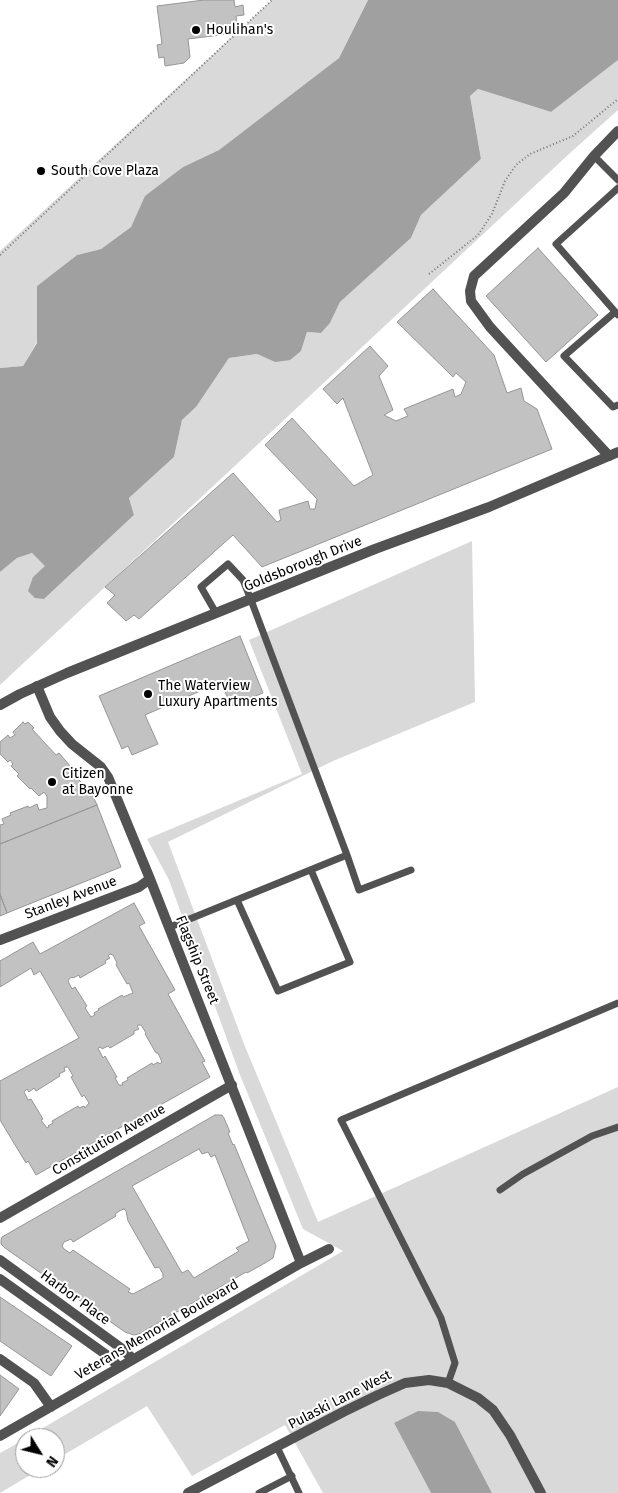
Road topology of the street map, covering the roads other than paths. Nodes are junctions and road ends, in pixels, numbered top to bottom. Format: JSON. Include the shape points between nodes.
{"nodes":[{"id":1,"x":618,"y":131,"type":"edge"},
{"id":2,"x":594,"y":156,"type":"junction"},
{"id":3,"x":618,"y":180,"type":"edge"},
{"id":4,"x":618,"y":188,"type":"edge"},
{"id":5,"x":616,"y":313,"type":"edge"},
{"id":6,"x":618,"y":405,"type":"edge"},
{"id":7,"x":614,"y":454,"type":"edge"},
{"id":8,"x":251,"y":600,"type":"junction"},
{"id":9,"x":216,"y":613,"type":"junction"},
{"id":10,"x":37,"y":686,"type":"junction"},
{"id":11,"x":0,"y":705,"type":"edge"},
{"id":12,"x":347,"y":855,"type":"junction"},
{"id":13,"x":311,"y":870,"type":"junction"},
{"id":14,"x":411,"y":870,"type":"dead end"},
{"id":15,"x":150,"y":879,"type":"junction"},
{"id":16,"x":237,"y":900,"type":"junction"},
{"id":17,"x":170,"y":928,"type":"junction"},
{"id":18,"x":0,"y":940,"type":"edge"},
{"id":19,"x":618,"y":1003,"type":"edge"},
{"id":20,"x":232,"y":1085,"type":"junction"},
{"id":21,"x":618,"y":1127,"type":"edge"},
{"id":22,"x":500,"y":1190,"type":"dead end"},
{"id":23,"x":0,"y":1218,"type":"edge"},
{"id":24,"x":329,"y":1249,"type":"dead end"},
{"id":25,"x":0,"y":1260,"type":"edge"},
{"id":26,"x":302,"y":1263,"type":"junction"},
{"id":27,"x":0,"y":1279,"type":"edge"},
{"id":28,"x":0,"y":1359,"type":"edge"},
{"id":29,"x":133,"y":1360,"type":"junction"},
{"id":30,"x":119,"y":1367,"type":"junction"},
{"id":31,"x":448,"y":1383,"type":"junction"},
{"id":32,"x":51,"y":1407,"type":"junction"},
{"id":33,"x":0,"y":1436,"type":"edge"},
{"id":34,"x":277,"y":1447,"type":"junction"},
{"id":35,"x":292,"y":1476,"type":"junction"},
{"id":36,"x":188,"y":1493,"type":"edge"},
{"id":37,"x":259,"y":1493,"type":"edge"},
{"id":38,"x":299,"y":1493,"type":"edge"},
{"id":39,"x":540,"y":1493,"type":"edge"}],
"edges":[{"from":1,"to":2,"type":"street"},
{"from":2,"to":3,"type":"lane"},
{"from":2,"to":7,"type":"street","via":[[564,193],[474,276],[470,291],[476,308],[501,340]]},
{"from":4,"to":5,"type":"lane","via":[[556,244]]},
{"from":5,"to":6,"type":"lane","via":[[564,356],[613,407]]},
{"from":7,"to":8,"type":"street","name":"Goldsborough Drive","via":[[489,507]]},
{"from":8,"to":9,"type":"street","name":"Goldsborough Drive"},
{"from":8,"to":9,"type":"lane","via":[[243,580],[228,564],[201,587]]},
{"from":8,"to":12,"type":"lane"},
{"from":9,"to":10,"type":"street","name":"Goldsborough Drive"},
{"from":10,"to":11,"type":"street","name":"Goldsborough Drive"},
{"from":10,"to":15,"type":"street","name":"Flagship Street","via":[[50,717],[65,738],[105,771]]},
{"from":12,"to":13,"type":"lane"},
{"from":12,"to":14,"type":"lane","via":[[359,890]]},
{"from":13,"to":16,"type":"lane"},
{"from":13,"to":16,"type":"lane","via":[[350,962],[278,991]]},
{"from":15,"to":17,"type":"street","name":"Flagship Street"},
{"from":15,"to":18,"type":"street","name":"Stanley Avenue","via":[[139,887]]},
{"from":16,"to":17,"type":"lane"},
{"from":17,"to":20,"type":"street","name":"Flagship Street"},
{"from":19,"to":31,"type":"lane","via":[[341,1120],[441,1318],[455,1363]]},
{"from":20,"to":23,"type":"street","name":"Constitution Avenue"},
{"from":20,"to":26,"type":"street","name":"Flagship Street"},
{"from":21,"to":22,"type":"lane","via":[[592,1136]]},
{"from":24,"to":26,"type":"street","name":"Veterans Memorial Boulevard"},
{"from":25,"to":29,"type":"street","name":"Harbor Place"},
{"from":26,"to":29,"type":"street","name":"Veterans Memorial Boulevard"},
{"from":27,"to":30,"type":"street","name":"Harbor Place"},
{"from":28,"to":32,"type":"street","via":[[34,1383]]},
{"from":29,"to":30,"type":"street","name":"Veterans Memorial Boulevard"},
{"from":30,"to":32,"type":"street","name":"Veterans Memorial Boulevard"},
{"from":31,"to":34,"type":"street","name":"Pulaski Lane West","via":[[429,1380],[405,1383]]},
{"from":31,"to":39,"type":"street","name":"Pulaski Lane West","via":[[478,1398],[493,1410]]},
{"from":32,"to":33,"type":"street","name":"Veterans Memorial Boulevard"},
{"from":34,"to":35,"type":"lane"},
{"from":34,"to":36,"type":"street","name":"Pulaski Lane West"},
{"from":35,"to":37,"type":"lane"},
{"from":35,"to":38,"type":"lane"}]}
